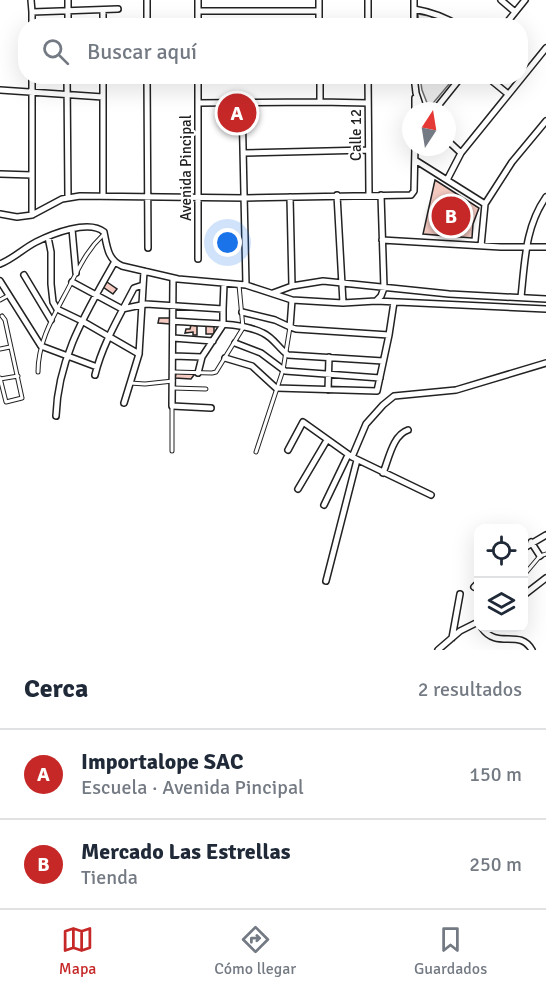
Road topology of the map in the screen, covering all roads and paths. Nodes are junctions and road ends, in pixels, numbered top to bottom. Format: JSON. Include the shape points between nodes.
{"nodes":[{"id":1,"x":31,"y":0,"type":"edge"},
{"id":2,"x":68,"y":0,"type":"edge"},
{"id":3,"x":147,"y":0,"type":"edge"},
{"id":4,"x":198,"y":0,"type":"edge"},
{"id":5,"x":319,"y":0,"type":"edge"},
{"id":6,"x":368,"y":0,"type":"edge"},
{"id":7,"x":414,"y":0,"type":"edge"},
{"id":8,"x":501,"y":0,"type":"edge"},
{"id":9,"x":525,"y":0,"type":"edge"},
{"id":10,"x":118,"y":9,"type":"dead end"},
{"id":11,"x":414,"y":9,"type":"junction"},
{"id":12,"x":103,"y":10,"type":"junction"},
{"id":13,"x":68,"y":11,"type":"junction"},
{"id":14,"x":198,"y":11,"type":"junction"},
{"id":15,"x":319,"y":11,"type":"junction"},
{"id":16,"x":32,"y":12,"type":"junction"},
{"id":17,"x":515,"y":12,"type":"junction"},
{"id":18,"x":32,"y":18,"type":"edge"},
{"id":19,"x":68,"y":18,"type":"edge"},
{"id":20,"x":103,"y":18,"type":"edge"},
{"id":21,"x":147,"y":18,"type":"edge"},
{"id":22,"x":198,"y":18,"type":"edge"},
{"id":23,"x":319,"y":18,"type":"edge"},
{"id":24,"x":368,"y":18,"type":"edge"},
{"id":25,"x":414,"y":18,"type":"edge"},
{"id":26,"x":448,"y":18,"type":"edge"},
{"id":27,"x":510,"y":18,"type":"edge"},
{"id":28,"x":546,"y":48,"type":"edge"},
{"id":29,"x":528,"y":70,"type":"edge"},
{"id":30,"x":32,"y":84,"type":"edge"},
{"id":31,"x":68,"y":84,"type":"edge"},
{"id":32,"x":103,"y":84,"type":"edge"},
{"id":33,"x":147,"y":84,"type":"edge"},
{"id":34,"x":198,"y":84,"type":"edge"},
{"id":35,"x":320,"y":84,"type":"edge"},
{"id":36,"x":368,"y":84,"type":"edge"},
{"id":37,"x":415,"y":84,"type":"edge"},
{"id":38,"x":456,"y":84,"type":"edge"},
{"id":39,"x":496,"y":84,"type":"edge"},
{"id":40,"x":516,"y":84,"type":"edge"},
{"id":41,"x":0,"y":90,"type":"edge"},
{"id":42,"x":32,"y":93,"type":"junction"},
{"id":43,"x":416,"y":93,"type":"junction"},
{"id":44,"x":508,"y":94,"type":"junction"},
{"id":45,"x":67,"y":96,"type":"junction"},
{"id":46,"x":103,"y":98,"type":"junction"},
{"id":47,"x":242,"y":102,"type":"junction"},
{"id":48,"x":320,"y":102,"type":"junction"},
{"id":49,"x":416,"y":102,"type":"edge"},
{"id":50,"x":419,"y":102,"type":"edge"},
{"id":51,"x":441,"y":102,"type":"edge"},
{"id":52,"x":198,"y":103,"type":"junction"},
{"id":53,"x":368,"y":103,"type":"junction"},
{"id":54,"x":546,"y":121,"type":"edge"},
{"id":55,"x":456,"y":148,"type":"edge"},
{"id":56,"x":368,"y":150,"type":"junction"},
{"id":57,"x":244,"y":153,"type":"junction"},
{"id":58,"x":461,"y":153,"type":"junction"},
{"id":59,"x":415,"y":156,"type":"edge"},
{"id":60,"x":415,"y":160,"type":"junction"},
{"id":61,"x":0,"y":174,"type":"edge"},
{"id":62,"x":32,"y":175,"type":"junction"},
{"id":63,"x":447,"y":180,"type":"junction"},
{"id":64,"x":369,"y":194,"type":"junction"},
{"id":65,"x":337,"y":195,"type":"junction"},
{"id":66,"x":381,"y":195,"type":"junction"},
{"id":67,"x":103,"y":196,"type":"junction"},
{"id":68,"x":148,"y":197,"type":"junction"},
{"id":69,"x":198,"y":197,"type":"junction"},
{"id":70,"x":290,"y":197,"type":"junction"},
{"id":71,"x":546,"y":197,"type":"edge"},
{"id":72,"x":68,"y":198,"type":"junction"},
{"id":73,"x":245,"y":198,"type":"junction"},
{"id":74,"x":485,"y":204,"type":"junction"},
{"id":75,"x":0,"y":214,"type":"edge"},
{"id":76,"x":32,"y":215,"type":"junction"},
{"id":77,"x":72,"y":229,"type":"junction"},
{"id":78,"x":105,"y":234,"type":"junction"},
{"id":79,"x":48,"y":237,"type":"junction"},
{"id":80,"x":382,"y":240,"type":"junction"},
{"id":81,"x":481,"y":246,"type":"junction"},
{"id":82,"x":526,"y":247,"type":"junction"},
{"id":83,"x":546,"y":247,"type":"edge"},
{"id":84,"x":148,"y":248,"type":"dead end"},
{"id":85,"x":198,"y":259,"type":"dead end"},
{"id":86,"x":114,"y":263,"type":"junction"},
{"id":87,"x":0,"y":264,"type":"edge"},
{"id":88,"x":144,"y":271,"type":"junction"},
{"id":89,"x":76,"y":273,"type":"junction"},
{"id":90,"x":24,"y":275,"type":"dead end"},
{"id":91,"x":173,"y":278,"type":"junction"},
{"id":92,"x":0,"y":281,"type":"edge"},
{"id":93,"x":72,"y":282,"type":"junction"},
{"id":94,"x":342,"y":283,"type":"junction"},
{"id":95,"x":224,"y":284,"type":"junction"},
{"id":96,"x":143,"y":285,"type":"junction"},
{"id":97,"x":243,"y":285,"type":"junction"},
{"id":98,"x":292,"y":286,"type":"junction"},
{"id":99,"x":384,"y":288,"type":"junction"},
{"id":100,"x":273,"y":293,"type":"junction"},
{"id":101,"x":9,"y":295,"type":"junction"},
{"id":102,"x":96,"y":295,"type":"junction"},
{"id":103,"x":521,"y":297,"type":"junction"},
{"id":104,"x":546,"y":299,"type":"edge"},
{"id":105,"x":0,"y":300,"type":"edge"},
{"id":106,"x":292,"y":300,"type":"junction"},
{"id":107,"x":376,"y":301,"type":"junction"},
{"id":108,"x":394,"y":302,"type":"junction"},
{"id":109,"x":343,"y":303,"type":"junction"},
{"id":110,"x":142,"y":305,"type":"junction"},
{"id":111,"x":173,"y":306,"type":"junction"},
{"id":112,"x":123,"y":308,"type":"junction"},
{"id":113,"x":57,"y":309,"type":"junction"},
{"id":114,"x":223,"y":309,"type":"junction"},
{"id":115,"x":546,"y":309,"type":"edge"},
{"id":116,"x":242,"y":312,"type":"junction"},
{"id":117,"x":2,"y":316,"type":"dead end"},
{"id":118,"x":51,"y":320,"type":"junction"},
{"id":119,"x":81,"y":321,"type":"junction"},
{"id":120,"x":173,"y":321,"type":"junction"},
{"id":121,"x":223,"y":325,"type":"junction"},
{"id":122,"x":243,"y":327,"type":"junction"},
{"id":123,"x":290,"y":327,"type":"junction"},
{"id":124,"x":389,"y":335,"type":"junction"},
{"id":125,"x":109,"y":338,"type":"junction"},
{"id":126,"x":173,"y":338,"type":"junction"},
{"id":127,"x":213,"y":341,"type":"junction"},
{"id":128,"x":235,"y":343,"type":"junction"},
{"id":129,"x":41,"y":345,"type":"junction"},
{"id":130,"x":10,"y":347,"type":"junction"},
{"id":131,"x":0,"y":349,"type":"edge"},
{"id":132,"x":139,"y":354,"type":"junction"},
{"id":133,"x":285,"y":354,"type":"junction"},
{"id":134,"x":66,"y":356,"type":"junction"},
{"id":135,"x":173,"y":356,"type":"junction"},
{"id":136,"x":202,"y":357,"type":"junction"},
{"id":137,"x":329,"y":357,"type":"junction"},
{"id":138,"x":225,"y":358,"type":"junction"},
{"id":139,"x":383,"y":361,"type":"junction"},
{"id":140,"x":546,"y":363,"type":"edge"},
{"id":141,"x":97,"y":367,"type":"junction"},
{"id":142,"x":283,"y":370,"type":"junction"},
{"id":143,"x":38,"y":372,"type":"dead end"},
{"id":144,"x":173,"y":372,"type":"junction"},
{"id":145,"x":198,"y":373,"type":"junction"},
{"id":146,"x":328,"y":374,"type":"junction"},
{"id":147,"x":95,"y":375,"type":"dead end"},
{"id":148,"x":18,"y":376,"type":"junction"},
{"id":149,"x":380,"y":378,"type":"junction"},
{"id":150,"x":0,"y":379,"type":"edge"},
{"id":151,"x":173,"y":381,"type":"junction"},
{"id":152,"x":130,"y":383,"type":"junction"},
{"id":153,"x":172,"y":388,"type":"junction"},
{"id":154,"x":276,"y":388,"type":"junction"},
{"id":155,"x":206,"y":389,"type":"dead end"},
{"id":156,"x":328,"y":390,"type":"junction"},
{"id":157,"x":124,"y":403,"type":"dead end"},
{"id":158,"x":172,"y":406,"type":"junction"},
{"id":159,"x":211,"y":408,"type":"dead end"},
{"id":160,"x":56,"y":416,"type":"dead end"},
{"id":161,"x":408,"y":430,"type":"dead end"},
{"id":162,"x":327,"y":440,"type":"junction"},
{"id":163,"x":288,"y":450,"type":"dead end"},
{"id":164,"x":172,"y":451,"type":"dead end"},
{"id":165,"x":256,"y":452,"type":"dead end"},
{"id":166,"x":352,"y":457,"type":"junction"},
{"id":167,"x":383,"y":473,"type":"junction"},
{"id":168,"x":298,"y":489,"type":"dead end"},
{"id":169,"x":431,"y":495,"type":"dead end"},
{"id":170,"x":324,"y":506,"type":"dead end"},
{"id":171,"x":546,"y":535,"type":"edge"},
{"id":172,"x":531,"y":542,"type":"junction"},
{"id":173,"x":528,"y":545,"type":"edge"},
{"id":174,"x":543,"y":555,"type":"edge"},
{"id":175,"x":528,"y":571,"type":"edge"},
{"id":176,"x":546,"y":578,"type":"edge"},
{"id":177,"x":326,"y":581,"type":"dead end"},
{"id":178,"x":528,"y":593,"type":"edge"},
{"id":179,"x":460,"y":594,"type":"dead end"},
{"id":180,"x":474,"y":624,"type":"edge"},
{"id":181,"x":486,"y":632,"type":"edge"},
{"id":182,"x":452,"y":638,"type":"junction"},
{"id":183,"x":438,"y":650,"type":"edge"},
{"id":184,"x":532,"y":650,"type":"edge"}],
"edges":[{"from":1,"to":16,"type":"street"},
{"from":2,"to":13,"type":"street"},
{"from":3,"to":21,"type":"street"},
{"from":4,"to":14,"type":"street"},
{"from":5,"to":15,"type":"street"},
{"from":6,"to":24,"type":"street"},
{"from":7,"to":11,"type":"street"},
{"from":8,"to":17,"type":"street"},
{"from":9,"to":17,"type":"street"},
{"from":10,"to":12,"type":"street"},
{"from":11,"to":25,"type":"street"},
{"from":11,"to":26,"type":"street"},
{"from":12,"to":13,"type":"street"},
{"from":12,"to":20,"type":"street"},
{"from":13,"to":16,"type":"street"},
{"from":13,"to":19,"type":"street"},
{"from":14,"to":15,"type":"street"},
{"from":14,"to":22,"type":"street"},
{"from":15,"to":23,"type":"street"},
{"from":16,"to":18,"type":"street"},
{"from":17,"to":27,"type":"street"},
{"from":28,"to":29,"type":"street"},
{"from":30,"to":42,"type":"street"},
{"from":31,"to":45,"type":"street"},
{"from":32,"to":46,"type":"street"},
{"from":33,"to":68,"type":"street"},
{"from":34,"to":52,"type":"street","name":"Avenida Pincipal"},
{"from":35,"to":48,"type":"street"},
{"from":36,"to":53,"type":"street","name":"Calle 12"},
{"from":37,"to":43,"type":"street"},
{"from":38,"to":51,"type":"street"},
{"from":39,"to":44,"type":"street"},
{"from":40,"to":44,"type":"street"},
{"from":41,"to":42,"type":"street"},
{"from":42,"to":45,"type":"street"},
{"from":42,"to":62,"type":"street"},
{"from":43,"to":49,"type":"street"},
{"from":43,"to":50,"type":"street"},
{"from":44,"to":58,"type":"street"},
{"from":45,"to":46,"type":"street"},
{"from":45,"to":72,"type":"street"},
{"from":46,"to":67,"type":"street"},
{"from":47,"to":48,"type":"street"},
{"from":47,"to":52,"type":"street"},
{"from":47,"to":57,"type":"street"},
{"from":48,"to":53,"type":"street"},
{"from":52,"to":69,"type":"street","name":"Avenida Pincipal"},
{"from":53,"to":56,"type":"street","name":"Calle 12"},
{"from":54,"to":74,"type":"street","via":[[512,162]]},
{"from":55,"to":58,"type":"street"},
{"from":56,"to":57,"type":"street"},
{"from":56,"to":64,"type":"street","name":"Calle 12"},
{"from":57,"to":73,"type":"street"},
{"from":58,"to":63,"type":"street"},
{"from":59,"to":60,"type":"street"},
{"from":60,"to":63,"type":"street"},
{"from":60,"to":66,"type":"street","via":[[413,194]]},
{"from":61,"to":62,"type":"street"},
{"from":62,"to":76,"type":"street"},
{"from":63,"to":74,"type":"street"},
{"from":64,"to":65,"type":"street"},
{"from":64,"to":66,"type":"street"},
{"from":65,"to":70,"type":"street"},
{"from":65,"to":94,"type":"street"},
{"from":66,"to":80,"type":"street"},
{"from":67,"to":68,"type":"street"},
{"from":67,"to":72,"type":"street"},
{"from":68,"to":69,"type":"street"},
{"from":68,"to":84,"type":"street"},
{"from":69,"to":73,"type":"street"},
{"from":69,"to":85,"type":"street","name":"Avenida Pincipal"},
{"from":70,"to":73,"type":"street"},
{"from":70,"to":98,"type":"street"},
{"from":71,"to":82,"type":"street","via":[[530,226]]},
{"from":72,"to":76,"type":"street"},
{"from":73,"to":97,"type":"street"},
{"from":74,"to":81,"type":"street"},
{"from":75,"to":76,"type":"street"},
{"from":77,"to":78,"type":"street","via":[[93,227]]},
{"from":77,"to":79,"type":"street"},
{"from":77,"to":89,"type":"street"},
{"from":78,"to":86,"type":"street"},
{"from":78,"to":89,"type":"lane","via":[[84,256]]},
{"from":79,"to":87,"type":"street"},
{"from":79,"to":113,"type":"street","via":[[53,302]]},
{"from":80,"to":81,"type":"street"},
{"from":80,"to":99,"type":"street"},
{"from":81,"to":82,"type":"street"},
{"from":82,"to":83,"type":"street"},
{"from":82,"to":103,"type":"street"},
{"from":86,"to":88,"type":"street"},
{"from":86,"to":102,"type":"street"},
{"from":88,"to":91,"type":"street"},
{"from":88,"to":96,"type":"street"},
{"from":89,"to":93,"type":"lane"},
{"from":90,"to":118,"type":"street"},
{"from":91,"to":95,"type":"street"},
{"from":91,"to":111,"type":"street"},
{"from":92,"to":101,"type":"street"},
{"from":93,"to":102,"type":"street"},
{"from":93,"to":113,"type":"lane"},
{"from":94,"to":98,"type":"street","via":[[323,281]]},
{"from":94,"to":99,"type":"street"},
{"from":94,"to":109,"type":"street"},
{"from":95,"to":97,"type":"street"},
{"from":95,"to":114,"type":"street"},
{"from":96,"to":110,"type":"street"},
{"from":96,"to":112,"type":"street","via":[[134,288]]},
{"from":97,"to":100,"type":"street"},
{"from":97,"to":116,"type":"lane"},
{"from":98,"to":100,"type":"street"},
{"from":99,"to":103,"type":"street"},
{"from":99,"to":107,"type":"street"},
{"from":100,"to":106,"type":"street"},
{"from":101,"to":105,"type":"lane"},
{"from":101,"to":129,"type":"street"},
{"from":102,"to":112,"type":"street"},
{"from":102,"to":119,"type":"street"},
{"from":103,"to":104,"type":"street"},
{"from":106,"to":109,"type":"street"},
{"from":106,"to":123,"type":"street"},
{"from":107,"to":108,"type":"street"},
{"from":107,"to":109,"type":"street"},
{"from":108,"to":115,"type":"street"},
{"from":108,"to":124,"type":"street"},
{"from":110,"to":111,"type":"street"},
{"from":110,"to":112,"type":"street"},
{"from":110,"to":132,"type":"street"},
{"from":111,"to":114,"type":"street"},
{"from":111,"to":120,"type":"street"},
{"from":112,"to":125,"type":"street"},
{"from":113,"to":118,"type":"lane"},
{"from":113,"to":119,"type":"street"},
{"from":114,"to":121,"type":"street"},
{"from":116,"to":122,"type":"lane"},
{"from":116,"to":123,"type":"street"},
{"from":117,"to":130,"type":"lane"},
{"from":118,"to":129,"type":"lane"},
{"from":119,"to":125,"type":"street"},
{"from":119,"to":134,"type":"street"},
{"from":120,"to":121,"type":"street"},
{"from":120,"to":126,"type":"street"},
{"from":121,"to":122,"type":"street"},
{"from":121,"to":127,"type":"street"},
{"from":122,"to":128,"type":"lane"},
{"from":122,"to":133,"type":"street","via":[[272,338]]},
{"from":123,"to":124,"type":"street"},
{"from":123,"to":133,"type":"lane"},
{"from":124,"to":139,"type":"street"},
{"from":125,"to":132,"type":"street"},
{"from":125,"to":141,"type":"street"},
{"from":126,"to":127,"type":"street"},
{"from":126,"to":135,"type":"street"},
{"from":127,"to":136,"type":"street"},
{"from":128,"to":138,"type":"lane"},
{"from":128,"to":142,"type":"street","via":[[261,353]]},
{"from":129,"to":134,"type":"street"},
{"from":129,"to":143,"type":"lane"},
{"from":130,"to":131,"type":"lane"},
{"from":130,"to":148,"type":"lane"},
{"from":132,"to":152,"type":"street"},
{"from":133,"to":137,"type":"street"},
{"from":133,"to":142,"type":"lane"},
{"from":134,"to":141,"type":"street"},
{"from":134,"to":160,"type":"street"},
{"from":135,"to":136,"type":"street"},
{"from":135,"to":144,"type":"street"},
{"from":136,"to":145,"type":"street"},
{"from":137,"to":139,"type":"street"},
{"from":137,"to":146,"type":"street"},
{"from":138,"to":145,"type":"lane","via":[[216,372]]},
{"from":138,"to":154,"type":"street","via":[[252,366]]},
{"from":139,"to":149,"type":"street"},
{"from":140,"to":166,"type":"street","via":[[456,390],[394,396],[366,424]]},
{"from":141,"to":147,"type":"street"},
{"from":142,"to":146,"type":"street"},
{"from":142,"to":154,"type":"lane"},
{"from":144,"to":145,"type":"lane"},
{"from":144,"to":151,"type":"street"},
{"from":146,"to":149,"type":"street"},
{"from":146,"to":156,"type":"street"},
{"from":148,"to":150,"type":"lane"},
{"from":148,"to":150,"type":"lane","via":[[22,399],[6,402]]},
{"from":149,"to":156,"type":"street","via":[[377,391]]},
{"from":151,"to":152,"type":"lane"},
{"from":151,"to":153,"type":"street"},
{"from":152,"to":157,"type":"street"},
{"from":153,"to":155,"type":"lane"},
{"from":153,"to":158,"type":"street"},
{"from":154,"to":156,"type":"street"},
{"from":154,"to":165,"type":"lane"},
{"from":158,"to":159,"type":"street"},
{"from":158,"to":164,"type":"lane"},
{"from":161,"to":167,"type":"street","via":[[396,440]]},
{"from":162,"to":163,"type":"street","via":[[303,422]]},
{"from":162,"to":166,"type":"street"},
{"from":162,"to":168,"type":"street"},
{"from":166,"to":167,"type":"street"},
{"from":166,"to":170,"type":"street"},
{"from":166,"to":177,"type":"street"},
{"from":167,"to":169,"type":"street"},
{"from":171,"to":172,"type":"street"},
{"from":172,"to":173,"type":"street"},
{"from":172,"to":174,"type":"street"},
{"from":174,"to":175,"type":"lane"},
{"from":176,"to":178,"type":"street"},
{"from":179,"to":182,"type":"street"},
{"from":180,"to":182,"type":"street"},
{"from":181,"to":184,"type":"street","via":[[500,641],[528,642]]},
{"from":182,"to":183,"type":"street"}]}
